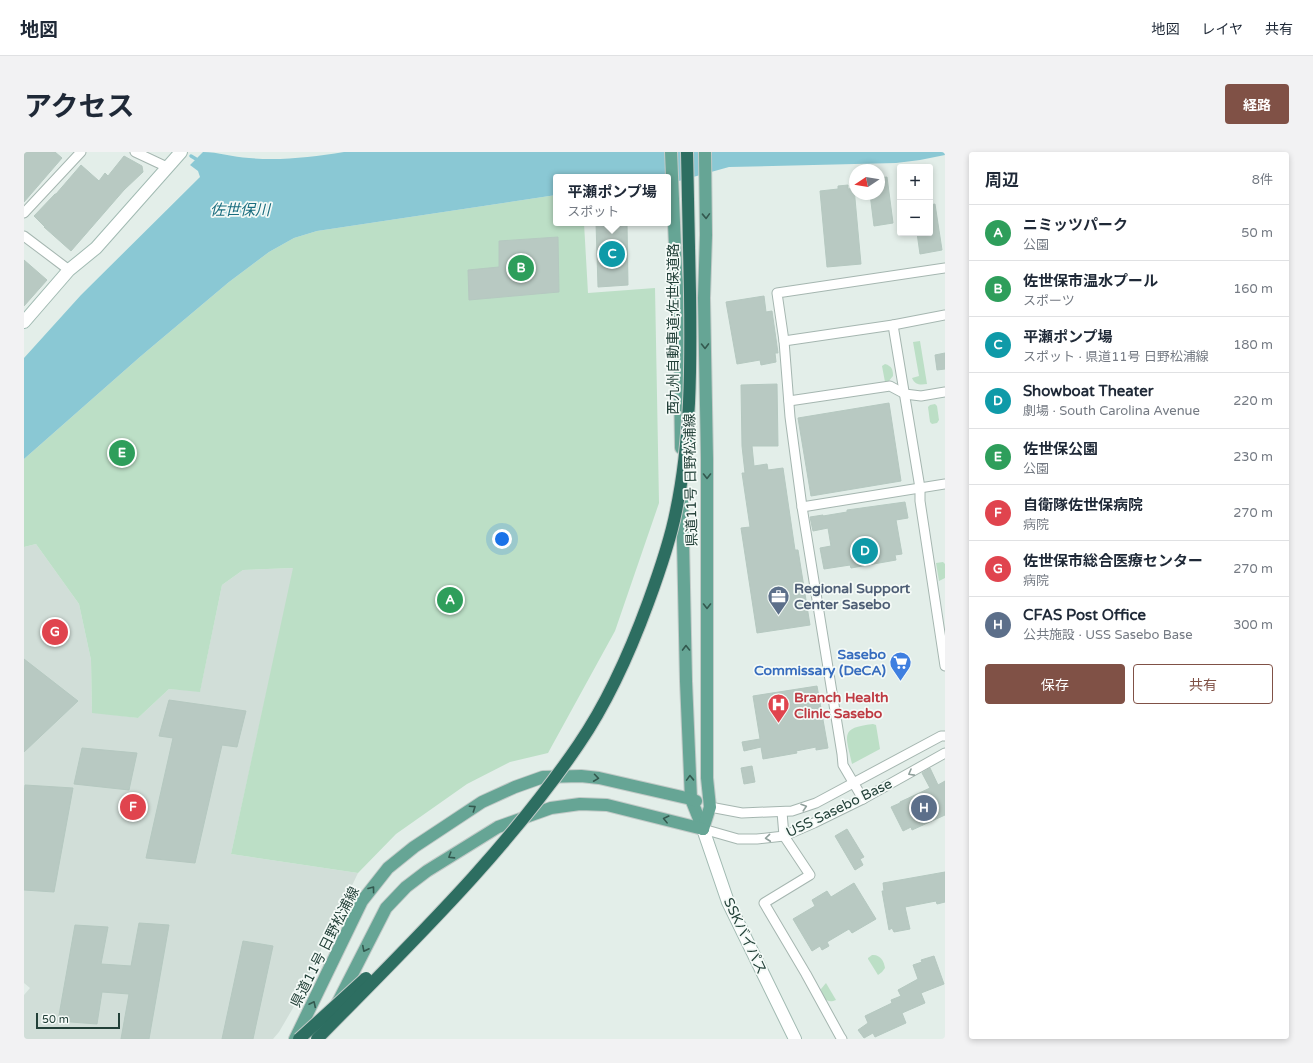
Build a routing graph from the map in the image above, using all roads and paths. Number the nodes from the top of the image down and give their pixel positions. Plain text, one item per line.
1 (82, 152) edge
2 (135, 152) edge
3 (181, 152) edge
4 (671, 152) edge
5 (687, 152) edge
6 (704, 152) edge
7 (167, 167) junction
8 (24, 213) edge
9 (24, 236) edge
10 (945, 268) edge
11 (69, 270) junction
12 (945, 315) edge
13 (24, 322) edge
14 (893, 324) junction
15 (784, 341) junction
16 (945, 392) edge
17 (905, 394) junction
18 (789, 401) junction
19 (945, 484) edge
20 (920, 488) junction
21 (802, 507) junction
22 (945, 666) edge
23 (945, 736) edge
24 (945, 753) edge
25 (853, 783) junction
26 (691, 799) junction
27 (863, 799) junction
28 (710, 807) junction
29 (782, 812) junction
30 (703, 829) junction
31 (784, 836) junction
32 (422, 931) junction
33 (343, 998) junction
34 (292, 1039) edge
35 (295, 1039) edge
36 (299, 1039) edge
37 (318, 1039) edge
38 (795, 1039) edge
39 (842, 1039) edge

1 - 8 street
2 - 7 street
3 - 7 street
26 -> 4 main road, 県道11号 日野松浦線
5 - 32 highway, 西九州自動車道;佐世保道路, bridge
6 -> 28 main road, 県道11号 日野松浦線
7 - 11 street
9 - 11 street
10 - 15 street
11 - 13 street
12 - 14 street
14 - 15 street
14 - 17 street
15 - 18 street
16 - 17 street
17 - 18 street
17 - 20 street
18 - 21 street
19 - 20 street
20 - 21 street
20 - 22 street
21 - 25 street
23 - 25 street, USS Sasebo Base
24 -> 27 street, USS Sasebo Base
25 - 27 street
29 -> 25 street, USS Sasebo Base
26 - 28 main road, 県道11号 日野松浦線
26 - 30 main road, 県道11号 日野松浦線
35 -> 26 main road, 県道11号 日野松浦線
27 - 31 street, USS Sasebo Base
28 - 29 street, USS Sasebo Base
28 - 30 main road, 県道11号 日野松浦線
29 - 31 street
31 -> 30 street, USS Sasebo Base
30 -> 37 main road
30 - 38 street, SSKバイパス
31 - 39 street
32 - 33 highway, 西九州自動車道;佐世保道路, bridge
32 - 37 highway, 西九州自動車道;佐世保道路, bridge
33 - 34 highway, bridge
33 - 36 highway, 西九州自動車道;佐世保道路, bridge

